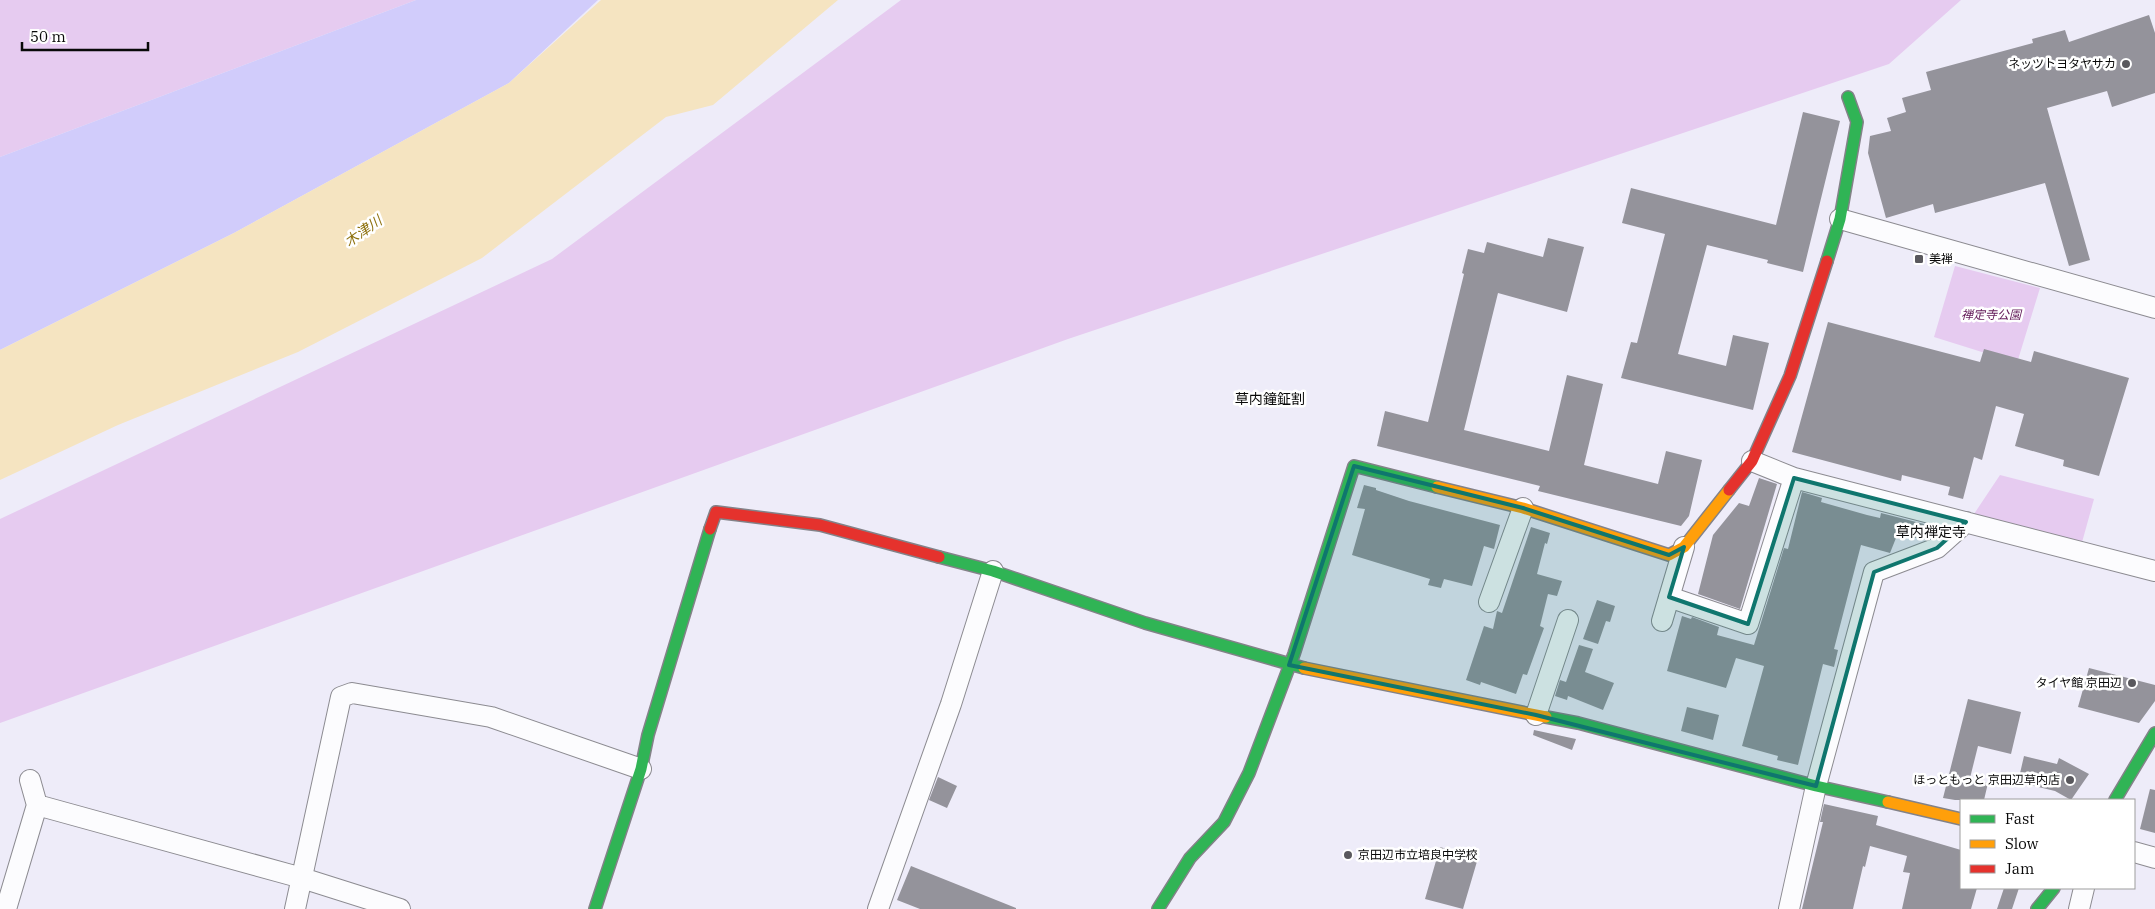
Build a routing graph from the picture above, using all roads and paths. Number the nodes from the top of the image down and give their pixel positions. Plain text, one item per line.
1 (1848, 97) dead end
2 (1840, 219) junction
3 (2155, 308) edge
4 (1752, 461) junction
5 (1794, 478) junction
6 (1522, 508) junction
7 (1966, 522) junction
8 (1684, 547) junction
9 (993, 571) junction
10 (2155, 571) edge
11 (1669, 597) junction
12 (1489, 602) dead end
13 (1568, 620) dead end
14 (1662, 621) dead end
15 (1289, 665) junction
16 (1536, 715) junction
17 (2155, 733) edge
18 (641, 769) junction
19 (30, 780) dead end
20 (1816, 786) junction
21 (2116, 799) edge
22 (37, 805) junction
23 (1960, 819) edge
24 (2135, 852) edge
25 (2155, 858) edge
26 (302, 878) junction
27 (2053, 889) edge
28 (2084, 889) edge
29 (6, 909) edge
30 (295, 909) edge
31 (400, 909) edge
32 (595, 909) edge
33 (878, 909) edge
34 (1158, 909) edge
35 (1789, 909) edge
36 (2037, 909) edge
37 (2079, 909) edge

1 - 2 street
2 - 3 street
2 - 4 street
4 - 5 street
4 - 8 street
5 - 7 street
5 - 11 street
6 - 8 street
6 - 12 street
6 - 15 street
7 - 10 street
7 - 20 street
8 - 11 street
9 - 15 street
9 - 18 street
9 - 33 street
11 - 14 street
13 - 16 street
15 - 16 street
15 - 34 street
16 - 20 street
17 - 21 street
18 - 26 street
18 - 32 street
19 - 22 street
20 - 23 street
20 - 35 street
22 - 26 street
22 - 29 street
24 - 25 street
26 - 30 street
26 - 31 street
27 - 36 street
28 - 37 street

